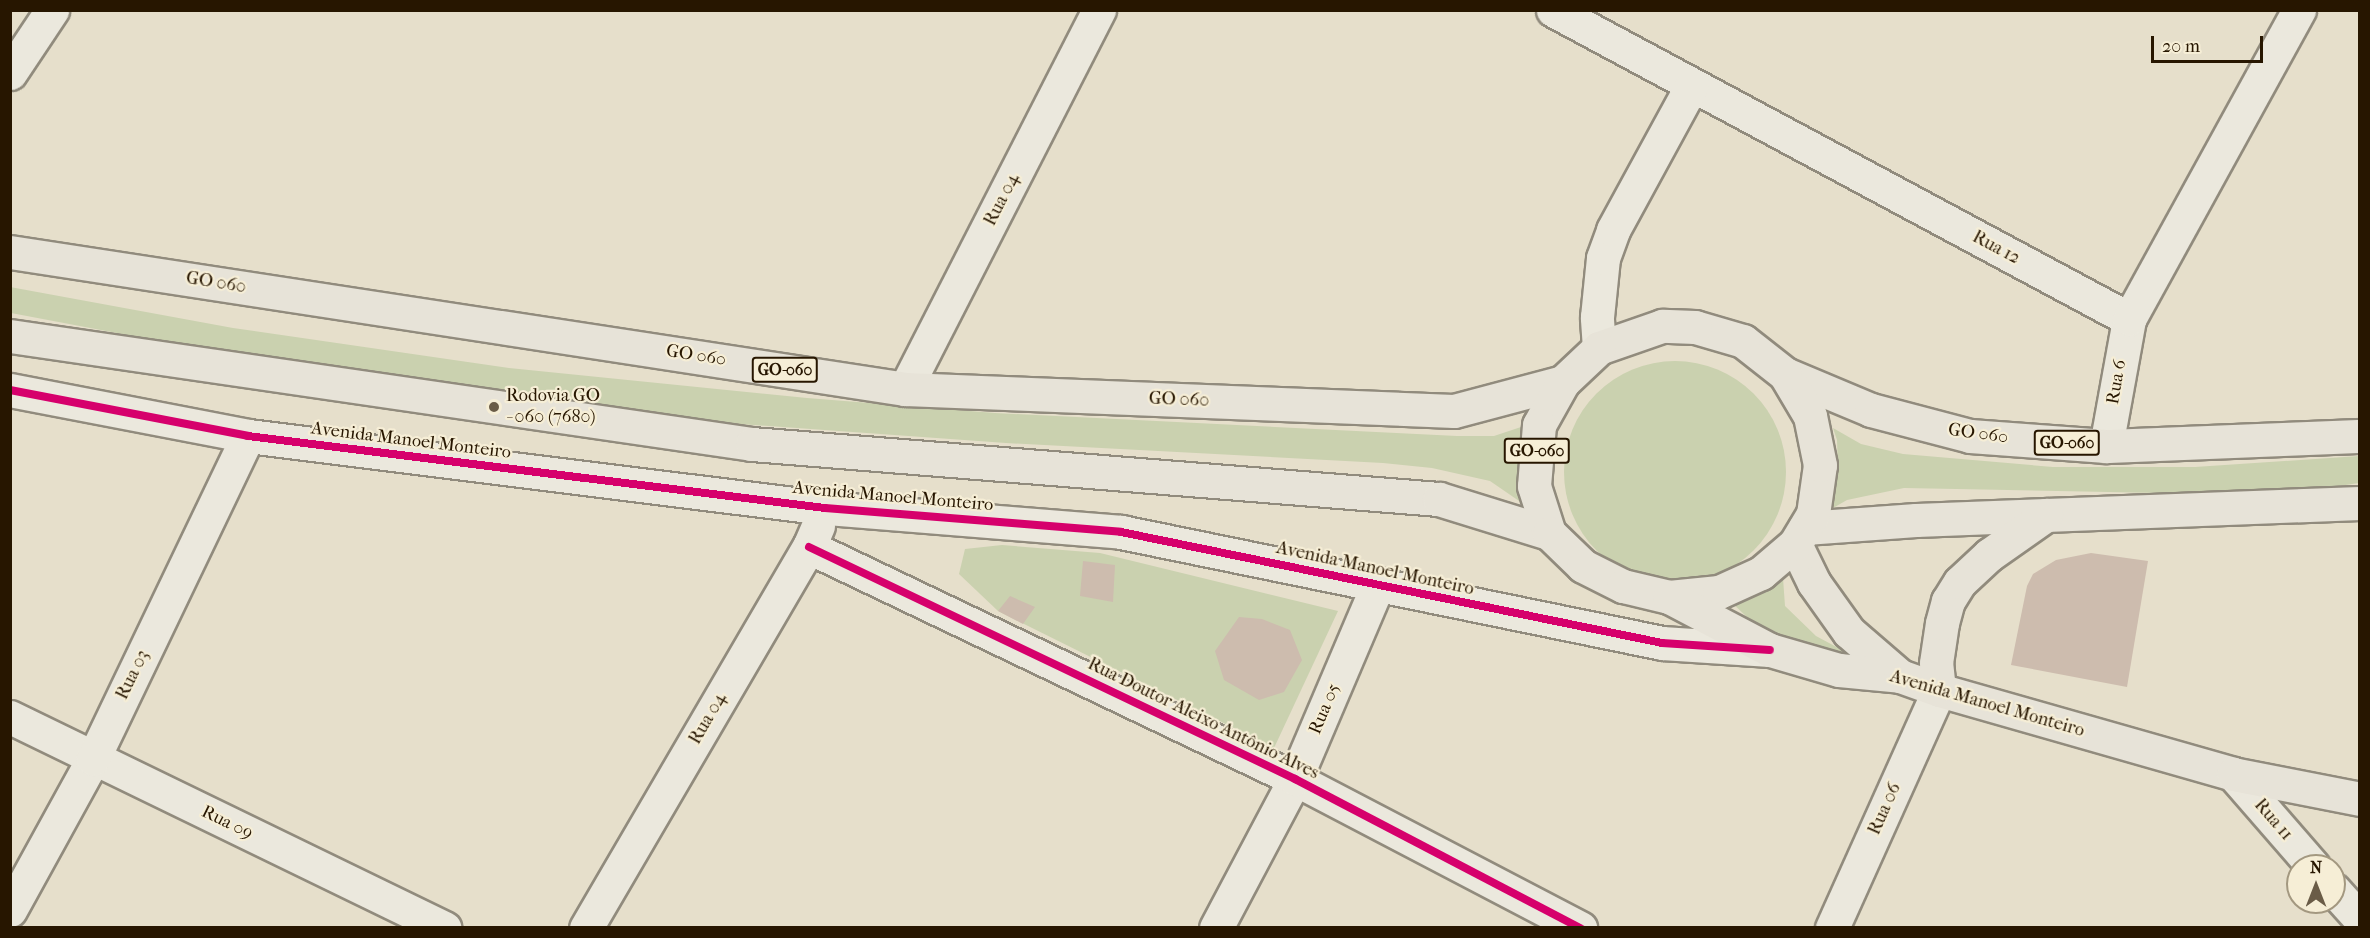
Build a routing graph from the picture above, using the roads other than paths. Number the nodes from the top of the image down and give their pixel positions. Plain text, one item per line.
1 (52, 10) edge
2 (1099, 10) edge
3 (1553, 10) edge
4 (2299, 10) edge
5 (10, 73) edge
6 (1692, 85) junction
7 (10, 252) edge
8 (2129, 319) junction
9 (10, 336) edge
10 (1599, 348) junction
11 (1785, 374) junction
12 (1563, 382) junction
13 (905, 389) junction
14 (10, 390) edge
15 (249, 436) junction
16 (2360, 436) edge
17 (2106, 446) junction
18 (2360, 503) edge
19 (825, 508) junction
20 (2046, 515) junction
21 (1549, 533) junction
22 (1800, 536) junction
23 (809, 547) junction
24 (1378, 584) junction
25 (1669, 597) junction
26 (1770, 650) junction
27 (1900, 676) junction
28 (1939, 690) junction
29 (10, 717) edge
30 (93, 759) junction
31 (2233, 774) junction
32 (1295, 778) junction
33 (2360, 799) edge
34 (2303, 854) edge
35 (2346, 903) edge
36 (10, 910) edge
37 (2360, 919) edge
38 (444, 927) edge
39 (586, 927) edge
40 (1215, 927) edge
41 (1580, 927) edge
42 (1832, 927) edge

1 - 5 street
2 - 13 street, Rua 04
3 - 6 street, Rua 12
4 - 8 street
6 - 8 street, Rua 12
6 - 10 street
7 - 13 main road, GO 060 / GO-060
8 - 17 street, Rua 6
9 - 21 main road, GO-060
10 - 11 main road, GO-060
10 - 12 main road, GO-060
11 - 17 main road, GO 060 / GO-060
11 - 22 main road, GO-060
12 - 13 main road, GO 060 / GO-060
12 - 21 main road, GO-060
14 - 15 street, Avenida Manoel Monteiro
15 - 19 street, Avenida Manoel Monteiro
15 - 30 street, Rua 03
16 - 17 main road, GO 060 / GO-060
18 - 20 main road
19 - 23 street, Rua 04
19 - 24 street, Avenida Manoel Monteiro
20 - 22 main road
20 - 28 main road
21 - 25 main road, GO-060
22 - 25 main road, GO-060
22 - 27 main road
23 - 32 street, Rua Doutor Aleixo Antônio Alves
23 - 39 street, Rua 04
24 - 26 street, Avenida Manoel Monteiro
24 - 32 street, Rua 05
25 - 26 main road
26 - 27 main road, Avenida Manoel Monteiro
27 - 28 main road, Avenida Manoel Monteiro
28 - 31 main road, Avenida Manoel Monteiro
28 - 42 street, Rua 06
29 - 30 street, Rua 09
30 - 36 street, Rua 03
30 - 38 street, Rua 09
31 - 33 main road, Avenida Manoel Monteiro
31 - 34 street, Rua 11
32 - 40 street, Rua 05
32 - 41 street, Rua Doutor Aleixo Antônio Alves
35 - 37 street

